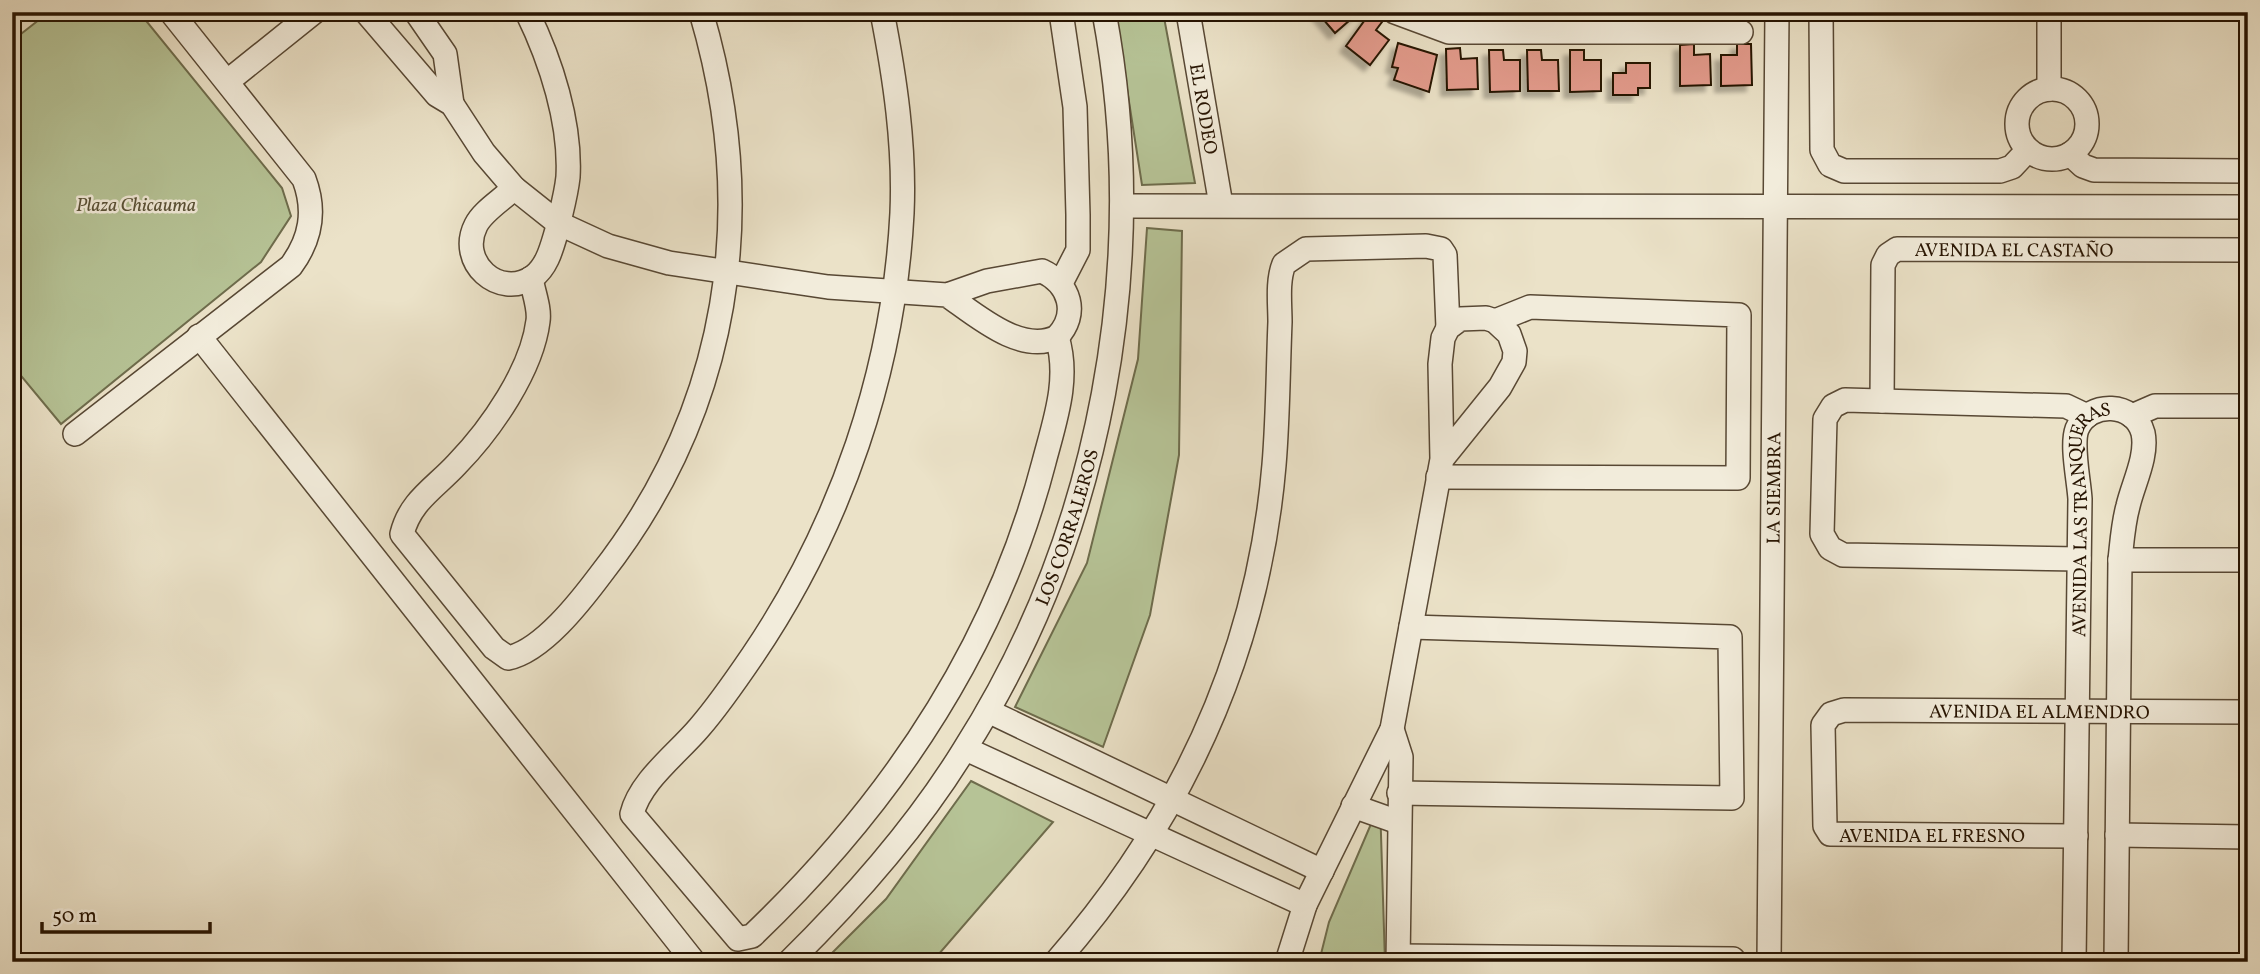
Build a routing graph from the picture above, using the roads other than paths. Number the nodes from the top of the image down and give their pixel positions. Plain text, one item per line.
1 (171, 12) edge
2 (314, 12) edge
3 (366, 12) edge
4 (416, 12) edge
5 (527, 12) edge
6 (701, 12) edge
7 (882, 12) edge
8 (1061, 12) edge
9 (1104, 12) edge
10 (1188, 12) edge
11 (1395, 12) edge
12 (1776, 12) edge
13 (1821, 12) edge
14 (2049, 12) edge
15 (1741, 32) dead end
16 (228, 81) junction
17 (2049, 89) junction
18 (452, 104) junction
19 (2028, 150) junction
20 (2070, 154) junction
21 (2248, 171) edge
22 (514, 188) junction
23 (1775, 204) junction
24 (1221, 205) junction
25 (1122, 206) junction
26 (2248, 207) edge
27 (558, 223) junction
28 (2248, 250) edge
29 (727, 272) junction
30 (531, 278) junction
31 (1060, 283) junction
32 (895, 291) junction
33 (947, 295) junction
34 (1495, 321) junction
35 (1448, 328) junction
36 (199, 336) junction
37 (1057, 337) junction
38 (1882, 401) junction
39 (2248, 406) edge
40 (2087, 416) junction
41 (2132, 416) junction
42 (75, 434) dead end
43 (1440, 468) junction
44 (2079, 559) junction
45 (2120, 560) junction
46 (2248, 561) edge
47 (1411, 627) junction
48 (988, 711) junction
49 (2076, 711) junction
50 (2118, 711) junction
51 (2248, 712) edge
52 (1831, 713) joint
53 (1392, 729) junction
54 (966, 749) junction
55 (1399, 793) junction
56 (1173, 802) junction
57 (1353, 806) junction
58 (1398, 822) junction
59 (2117, 835) junction
60 (2076, 836) junction
61 (1152, 837) junction
62 (2248, 837) edge
63 (1322, 871) junction
64 (1305, 905) junction
65 (1398, 959) edge
66 (694, 962) edge
67 (789, 962) edge
68 (1056, 962) edge
69 (1287, 962) edge
70 (1733, 962) edge
71 (1769, 962) edge
72 (2074, 962) edge
73 (2116, 962) edge

1 - 16 street
2 - 16 street
3 - 18 street
4 - 18 street
5 - 27 street
6 - 29 street
7 - 32 street
8 - 31 street
9 - 25 street, LOS CORRALEROS
10 - 24 street, EL RODEO
11 - 15 street
12 - 23 street, LA SIEMBRA
13 - 19 street
14 - 17 street
16 - 36 street
17 - 19 street
17 - 20 street
18 - 22 street
19 - 20 street
20 - 21 street
22 - 27 street
22 - 30 street
23 - 24 street
23 - 26 street
23 - 71 street, LA SIEMBRA
24 - 25 street
25 - 48 street, LOS CORRALEROS
27 - 29 street
27 - 30 street
28 - 38 street, AVENIDA EL CASTAÑO
29 - 30 street
29 - 32 street
31 - 33 street
31 - 37 street
32 - 33 street
32 - 37 street
33 - 37 street
34 - 35 street
34 - 43 street
34 - 43 street
35 - 43 street
35 - 56 street
36 - 42 street
36 - 66 street
38 - 40 street
38 - 44 street
39 - 41 street
40 - 41 street, AVENIDA LAS TRANQUERAS
40 - 44 street, AVENIDA LAS TRANQUERAS
41 - 45 street, AVENIDA LAS TRANQUERAS
43 - 47 street
44 - 49 street, AVENIDA LAS TRANQUERAS
45 - 46 street
45 - 50 street, AVENIDA LAS TRANQUERAS
47 - 53 street
47 - 55 street
48 - 54 street, LOS CORRALEROS
48 - 56 street
49 - 50 street, AVENIDA EL ALMENDRO
49 - 52 street, AVENIDA EL ALMENDRO
49 - 60 street, AVENIDA LAS TRANQUERAS
50 - 51 street, AVENIDA EL ALMENDRO
50 - 59 street, AVENIDA LAS TRANQUERAS
52 - 60 street, AVENIDA EL FRESNO
53 - 55 street
53 - 57 street
54 - 61 street
54 - 67 street, LOS CORRALEROS
55 - 58 street
56 - 61 street
56 - 63 street
57 - 58 street
57 - 63 street
58 - 65 street
59 - 62 street
59 - 73 street, AVENIDA LAS TRANQUERAS
60 - 72 street, AVENIDA LAS TRANQUERAS
61 - 64 street
61 - 68 street
63 - 64 street
64 - 69 street
65 - 70 street

